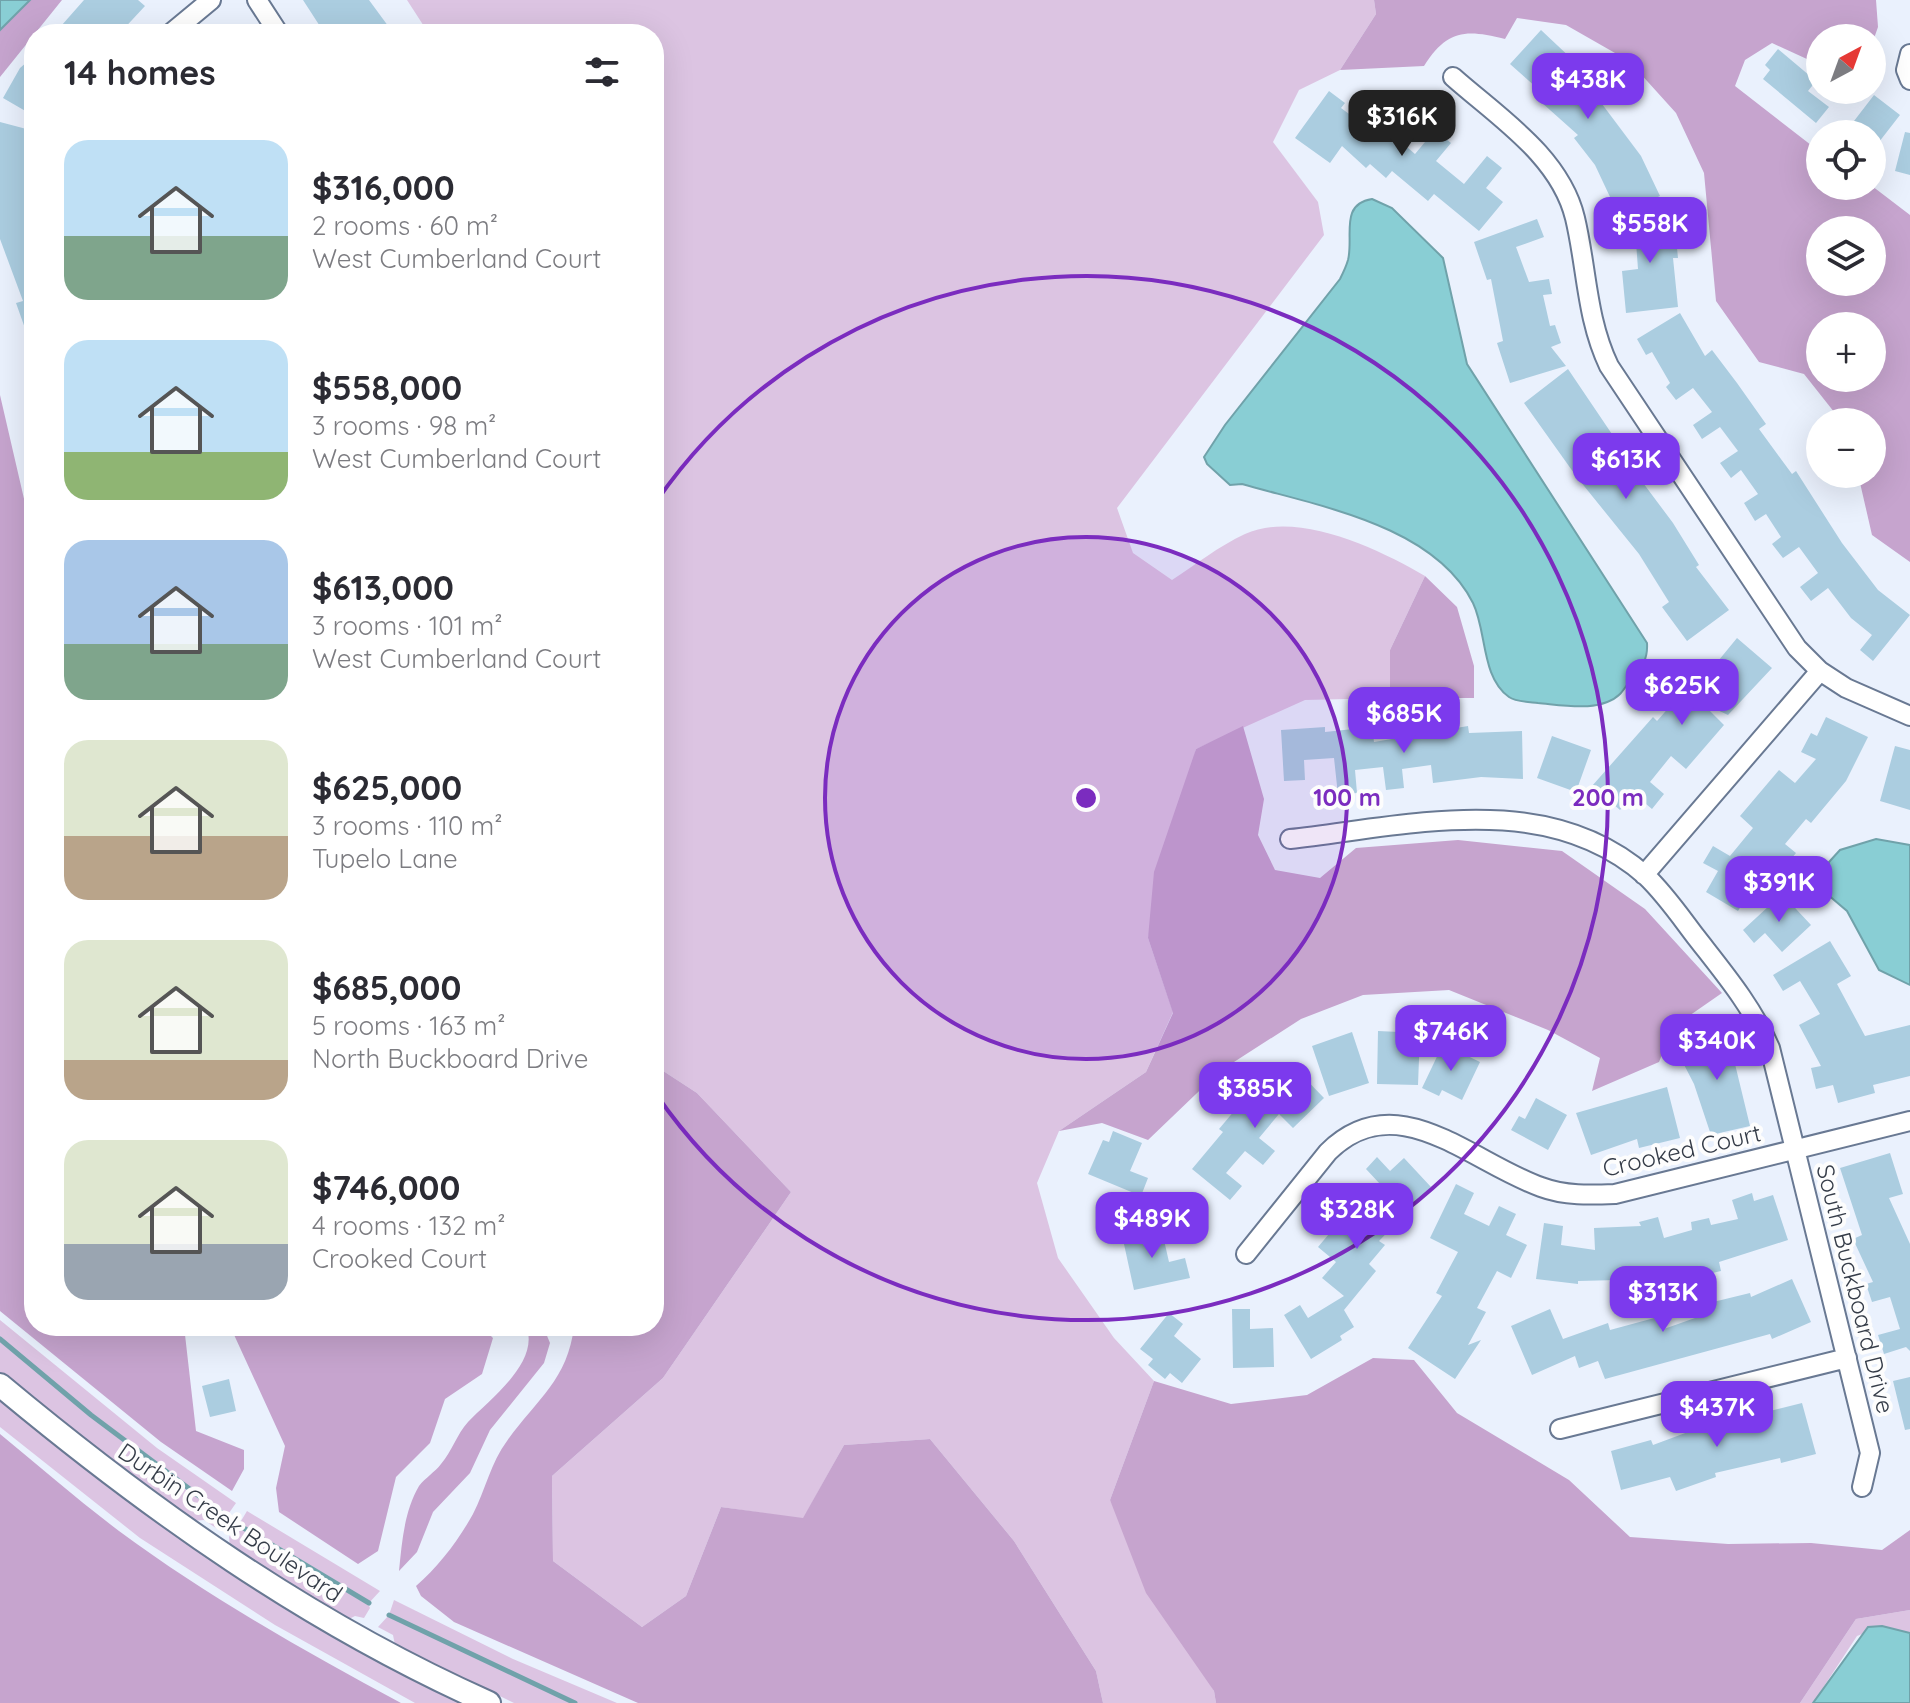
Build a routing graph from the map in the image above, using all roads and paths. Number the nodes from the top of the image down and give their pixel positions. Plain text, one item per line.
1 (211, 0) edge
2 (257, 0) edge
3 (182, 24) edge
4 (273, 24) edge
5 (1910, 54) edge
6 (1453, 77) dead end
7 (1910, 80) edge
8 (1820, 671) junction
9 (1910, 716) edge
10 (1290, 839) dead end
11 (1644, 875) junction
12 (1910, 1121) edge
13 (1796, 1149) junction
14 (1246, 1254) dead end
15 (1847, 1358) junction
16 (0, 1385) edge
17 (1560, 1429) dead end
18 (1862, 1487) dead end
19 (489, 1703) edge

1 - 3 street
2 - 4 street
5 - 7 street
6 - 8 street
8 - 9 street
8 - 11 street
10 - 11 street, South Buckboard Drive
11 - 13 street, South Buckboard Drive
12 - 13 street, Crooked Court
13 - 14 street, Crooked Court
13 - 15 street, South Buckboard Drive
15 - 17 street
15 - 18 street, South Buckboard Drive
16 - 19 street, Durbin Creek Boulevard

